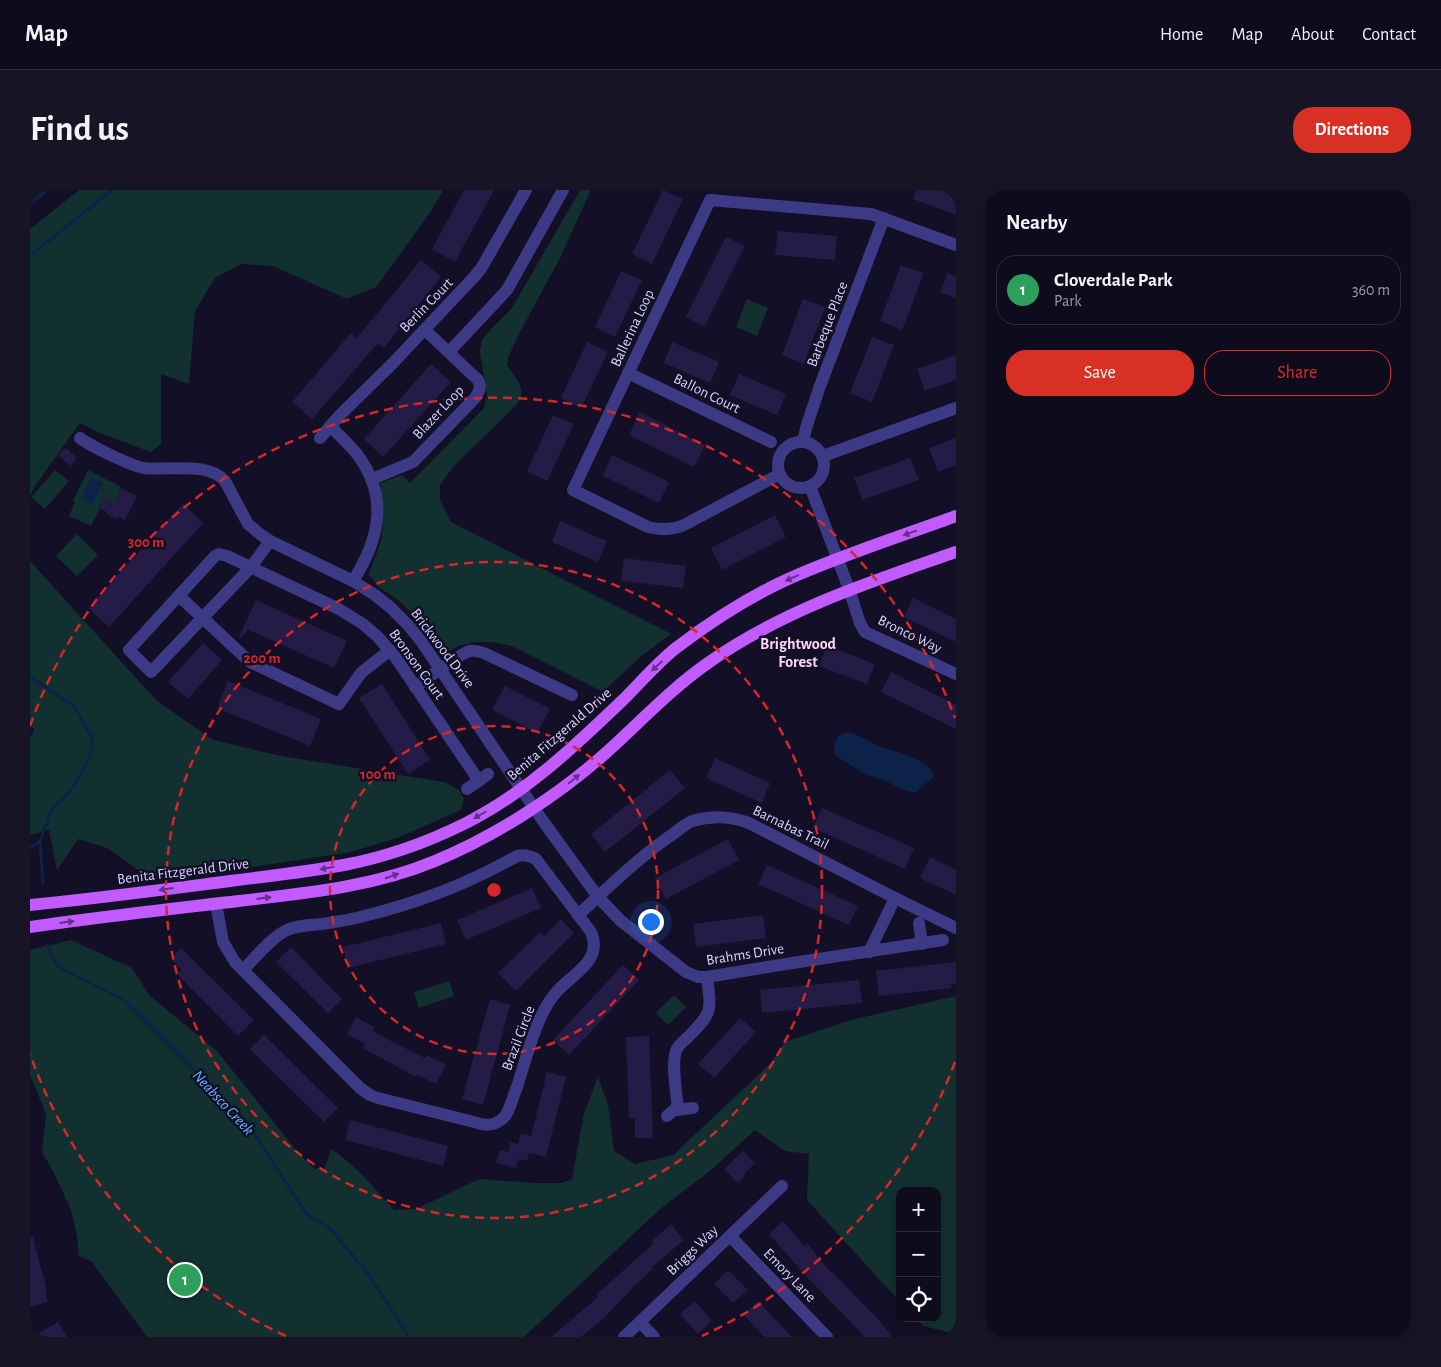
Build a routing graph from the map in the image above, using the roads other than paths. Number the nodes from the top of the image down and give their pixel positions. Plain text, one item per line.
1 (526, 190) edge
2 (563, 190) edge
3 (884, 218) junction
4 (956, 244) edge
5 (425, 330) junction
6 (449, 352) junction
7 (628, 373) junction
8 (956, 408) edge
9 (330, 426) junction
10 (80, 438) dead end
11 (320, 438) dead end
12 (772, 442) dead end
13 (802, 442) junction
14 (822, 456) junction
15 (780, 474) junction
16 (372, 479) junction
17 (810, 486) junction
18 (956, 516) edge
19 (270, 541) junction
20 (956, 552) edge
21 (837, 559) junction
22 (251, 567) junction
23 (353, 581) junction
24 (849, 589) junction
25 (179, 596) junction
26 (202, 618) junction
27 (390, 650) junction
28 (441, 670) junction
29 (956, 674) edge
30 (416, 687) junction
31 (572, 695) dead end
32 (467, 789) dead end
33 (521, 789) junction
34 (534, 808) junction
35 (598, 897) junction
36 (895, 898) junction
37 (216, 904) junction
38 (30, 906) edge
39 (578, 915) junction
40 (919, 923) dead end
41 (30, 927) edge
42 (956, 928) edge
43 (943, 940) dead end
44 (922, 944) junction
45 (869, 952) junction
46 (243, 970) junction
47 (708, 977) junction
48 (693, 1108) dead end
49 (782, 1186) dead end
50 (730, 1236) junction
51 (640, 1322) junction
52 (624, 1337) edge
53 (654, 1337) edge
54 (828, 1337) edge

1 - 5 street, Berlin Court
2 - 6 street
3 - 4 street, Ballerina Loop
3 - 7 street, Ballerina Loop
3 - 13 street, Barbeque Place
5 - 6 street, Blazer Loop
5 - 9 street, Berlin Court
6 - 16 street, Blazer Loop
7 - 12 street, Ballon Court
7 - 15 street, Ballerina Loop
8 - 14 street
9 - 11 street, Berlin Court
9 - 16 street
10 - 19 street, Brickwood Drive
13 - 14 street
13 - 15 street
14 - 17 street
15 - 17 street
16 - 23 street
17 - 21 street
18 -> 21 main road, Benita Fitzgerald Drive
19 - 22 street
19 - 23 street, Brickwood Drive
20 - 24 main road
21 - 24 street, Bronco Way
21 -> 33 main road, Benita Fitzgerald Drive
22 - 25 street, Bronson Court
22 - 26 street
22 - 27 street, Bronson Court
23 - 28 street, Brickwood Drive
24 - 29 street, Bronco Way
34 -> 24 main road
25 - 26 street
25 - 26 street
26 - 27 street
27 - 30 street, Bronson Court
28 - 30 street
28 - 31 street
28 - 33 street, Brickwood Drive
30 - 32 street, Bronson Court
33 - 34 street, Brickwood Drive
33 -> 38 main road, Benita Fitzgerald Drive
34 - 35 street, Brahms Drive
37 -> 34 main road
35 - 36 street, Barnabas Trail
35 - 39 street, Barnabas Trail
35 - 47 street, Brahms Drive
36 - 42 street, Barnabas Trail
36 - 45 street
41 -> 37 main road
37 - 46 street, Brazil Circle
39 - 46 street, Brazil Circle
39 - 46 street, Brazil Circle
40 - 44 street
43 - 44 street, Brahms Drive
44 - 45 street, Brahms Drive
45 - 47 street, Brahms Drive
47 - 48 street
49 - 50 street, Briggs Way
50 - 51 street, Briggs Way
50 - 54 street, Emory Lane
51 - 52 street, Briggs Way
51 - 53 street

